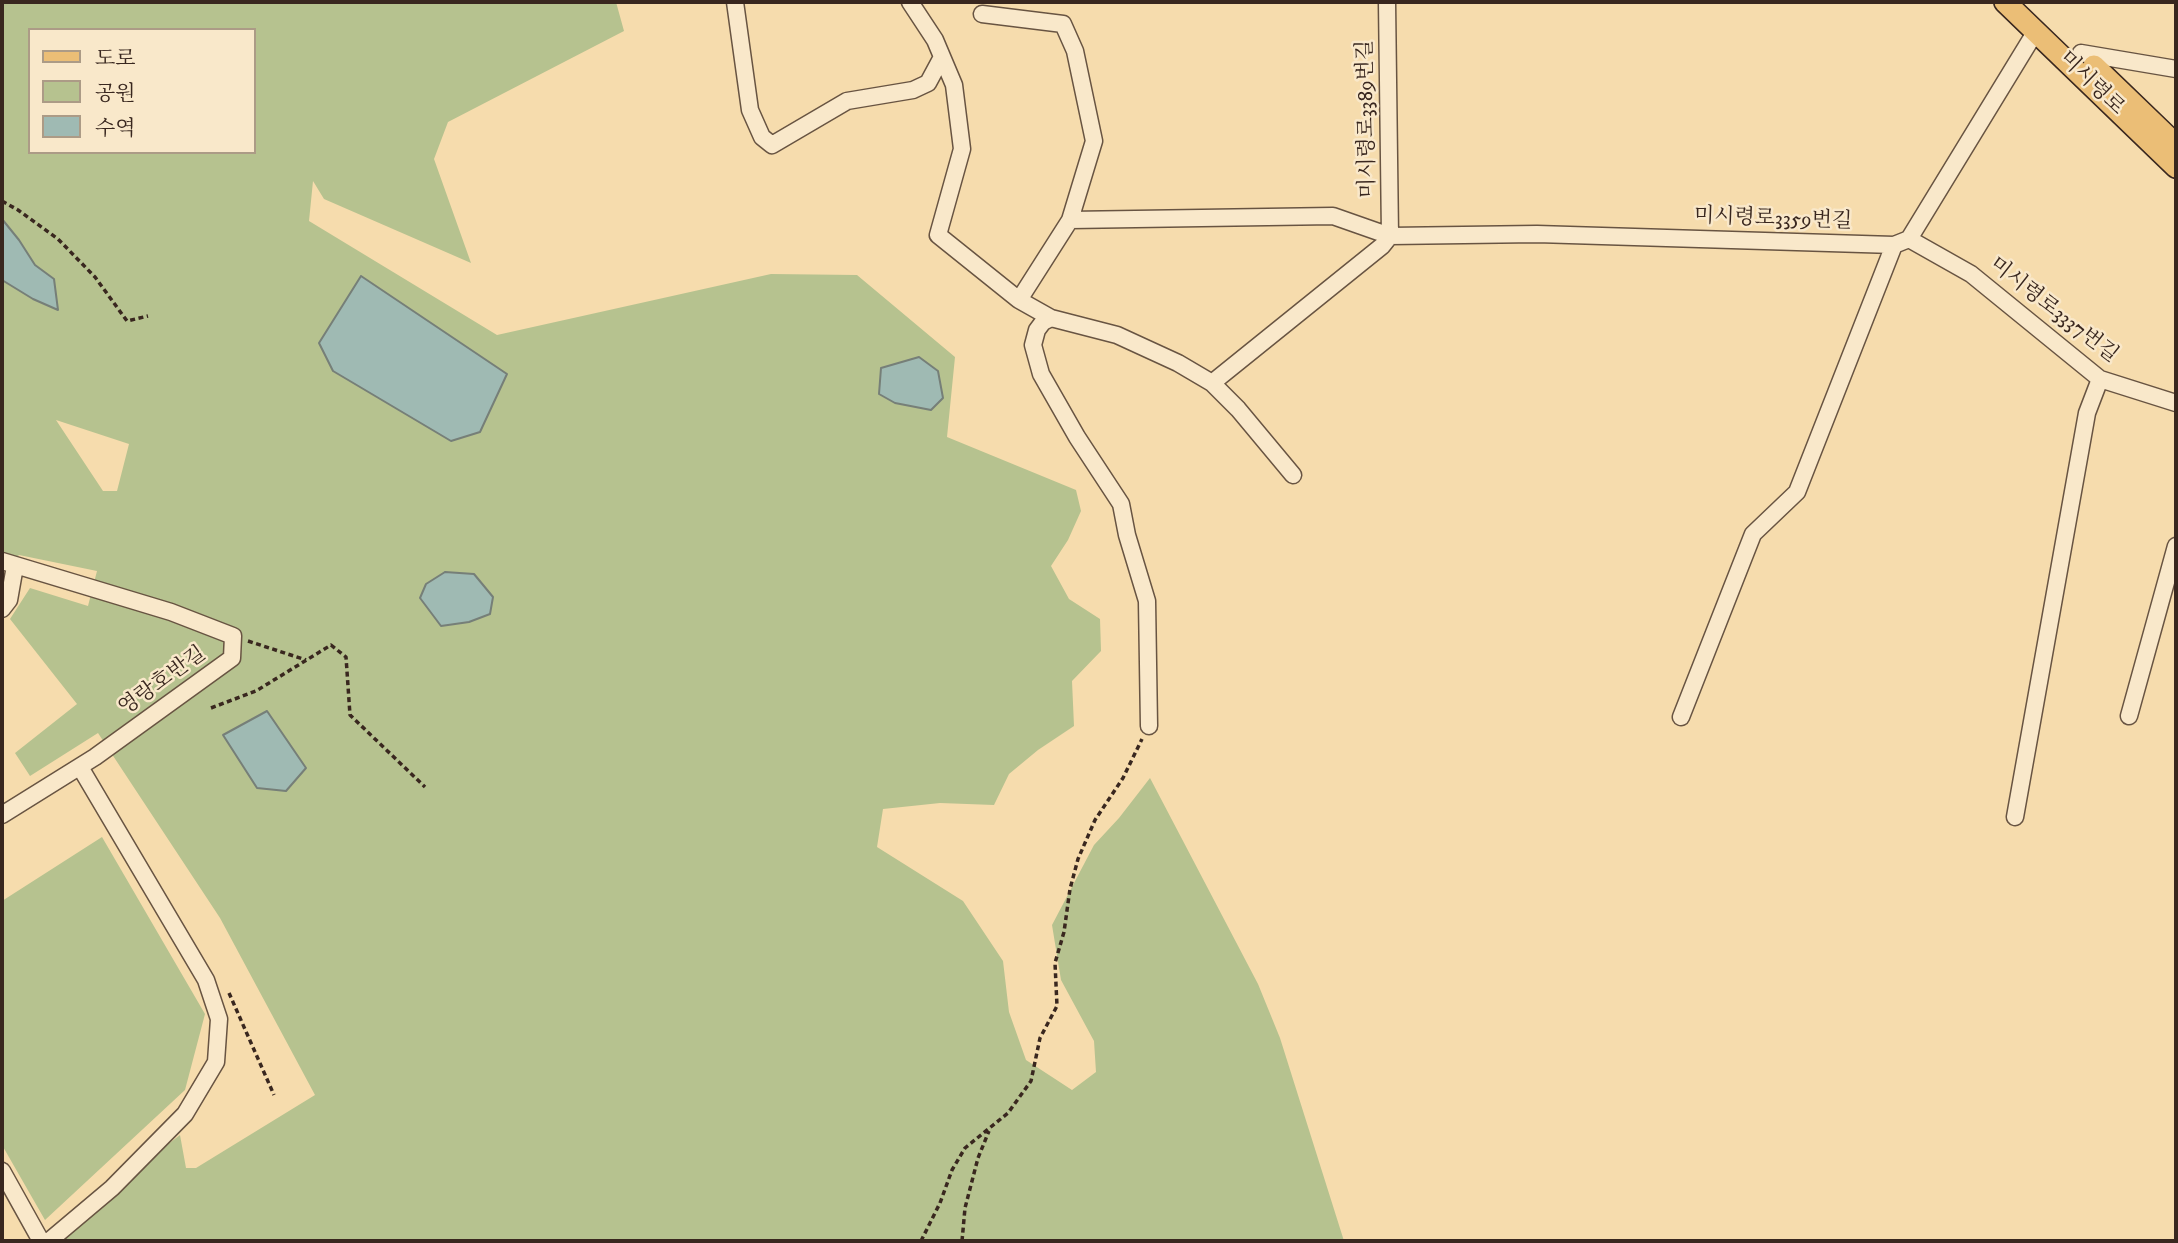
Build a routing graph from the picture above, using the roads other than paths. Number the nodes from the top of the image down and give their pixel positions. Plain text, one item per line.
1 (736, 2) edge
2 (911, 2) edge
3 (1387, 2) edge
4 (2006, 2) edge
5 (2025, 2) edge
6 (982, 14) dead end
7 (2040, 25) junction
8 (2081, 53) junction
9 (942, 57) junction
10 (2176, 69) edge
11 (2176, 145) edge
12 (2176, 167) edge
13 (1070, 220) junction
14 (1390, 236) junction
15 (1902, 242) junction
16 (1019, 300) junction
17 (1051, 318) junction
18 (2100, 379) junction
19 (1212, 383) junction
20 (2176, 403) edge
21 (1293, 475) dead end
22 (2176, 546) edge
23 (8, 564) edge
24 (2172, 580) edge
25 (2, 610) edge
26 (2129, 716) dead end
27 (1681, 717) dead end
28 (1149, 726) road end
29 (80, 767) junction
30 (2, 815) edge
31 (2015, 817) dead end
32 (2, 1171) edge
33 (41, 1241) edge
34 (49, 1241) edge

1 - 9 street
2 - 9 street
3 - 14 street, 미시령로3389번길
4 - 7 main road, 미시령로
5 - 7 main road, 미시령로
6 - 13 street
7 - 8 main road, 미시령로
7 - 12 main road, 미시령로
7 - 15 street
8 - 10 street
8 - 11 main road, 미시령로
9 - 16 street
13 - 14 street
13 - 16 street
14 - 15 street, 미시령로3359번길
14 - 19 street
15 - 18 street, 미시령로3337번길
15 - 27 street
16 - 17 street
17 - 19 street
17 - 28 street
18 - 20 street, 미시령로3337번길
18 - 31 street
19 - 21 street
22 - 24 street
23 - 25 street
23 - 29 street, 영랑호반길
24 - 26 street
29 - 30 street, 영랑호반길
29 - 34 street
32 - 33 street

